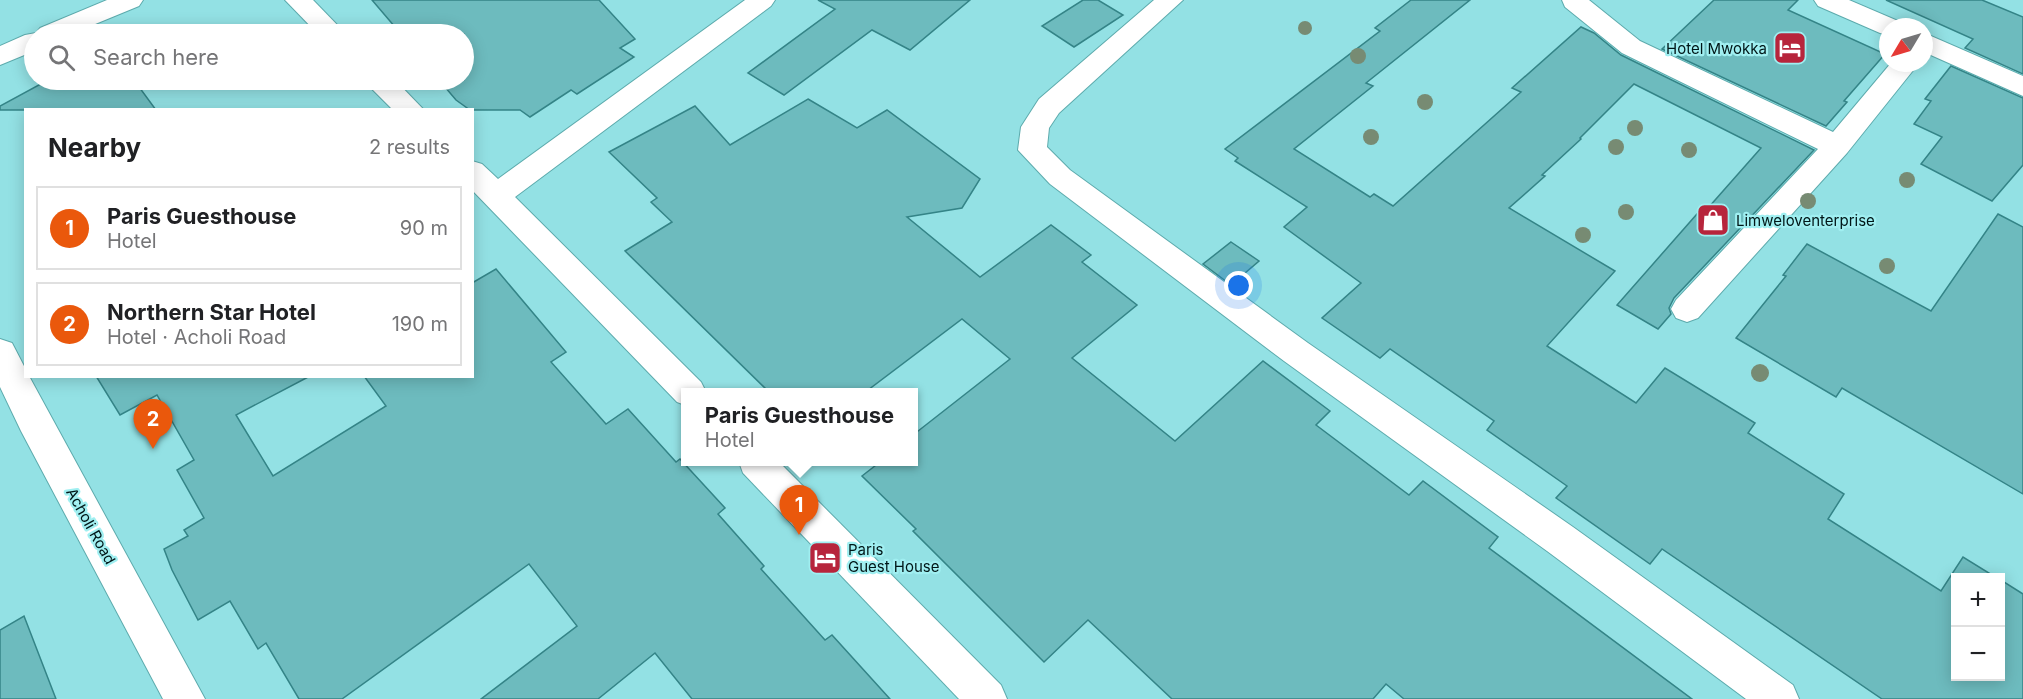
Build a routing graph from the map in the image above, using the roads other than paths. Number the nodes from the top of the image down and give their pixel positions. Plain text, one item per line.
1 (130, 0) edge
2 (298, 0) edge
3 (762, 0) edge
4 (1170, 0) edge
5 (1827, 0) edge
6 (1574, 1) edge
7 (1879, 23) edge
8 (73, 24) edge
9 (323, 24) edge
10 (24, 45) edge
11 (1933, 46) edge
12 (0, 56) edge
13 (1899, 72) edge
14 (2023, 87) edge
15 (389, 90) edge
16 (408, 108) edge
17 (1837, 146) junction
18 (474, 173) edge
19 (497, 195) junction
20 (1687, 309) dead end
21 (0, 352) edge
22 (684, 388) edge
23 (760, 466) edge
24 (185, 699) edge
25 (987, 699) edge
26 (1779, 699) edge

1 - 8 street
2 - 9 street
3 - 19 street
4 - 26 street
5 - 7 street
6 - 17 street
10 - 12 street
11 - 14 street
13 - 17 street
15 - 16 street
17 - 20 street
18 - 19 street
19 - 22 street
21 - 24 street, Acholi Road
23 - 25 street

